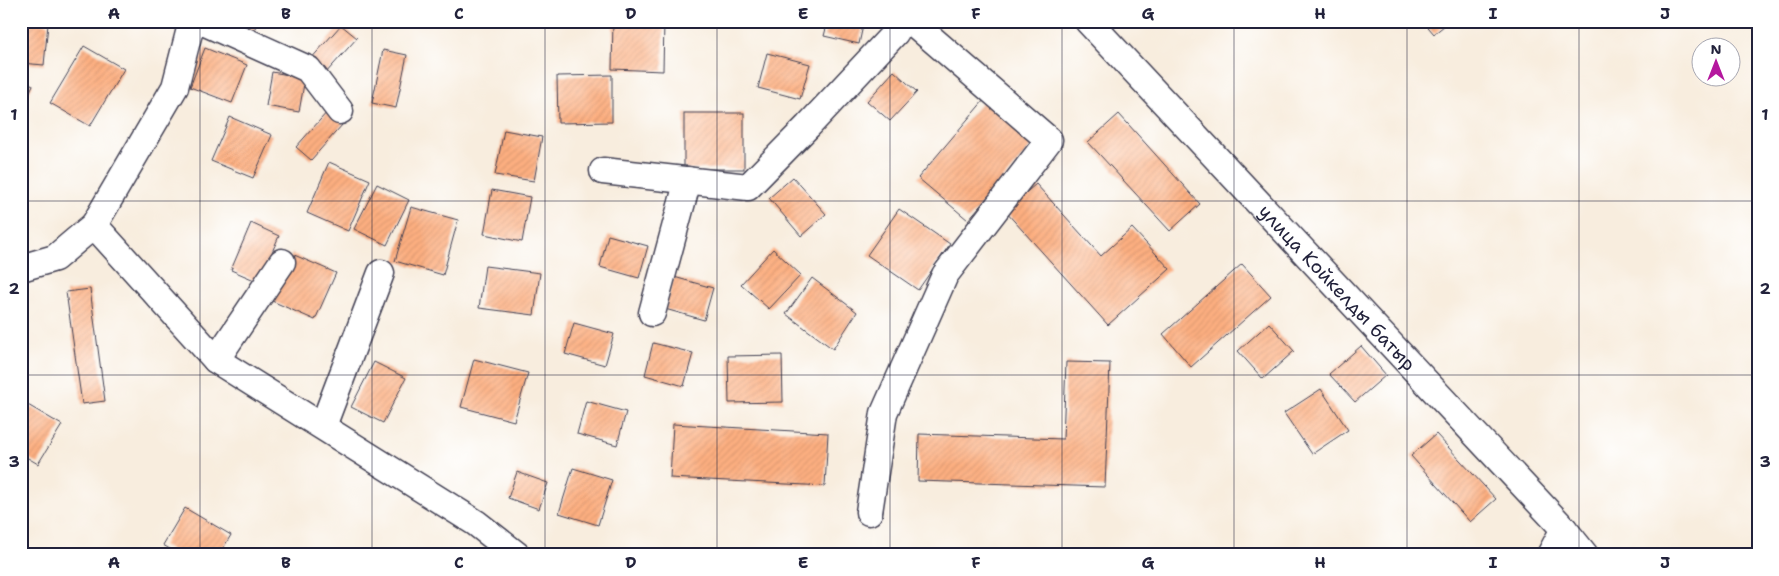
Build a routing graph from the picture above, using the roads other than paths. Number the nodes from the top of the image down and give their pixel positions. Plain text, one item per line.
1 (192, 21) edge
2 (201, 21) edge
3 (898, 21) edge
4 (911, 21) edge
5 (1088, 21) edge
6 (340, 111) dead end
7 (603, 171) dead end
8 (688, 180) junction
9 (94, 225) junction
10 (282, 262) dead end
11 (21, 268) edge
12 (381, 273) dead end
13 (652, 313) dead end
14 (216, 360) junction
15 (323, 426) junction
16 (869, 512) dead end
17 (1564, 529) junction
18 (517, 555) edge
19 (1550, 555) edge
20 (1585, 555) edge

1 - 9 street
2 - 6 street
3 - 8 street
4 - 16 street
5 - 17 street, улица Койкелды батыр
7 - 8 street
8 - 13 street
9 - 11 street
9 - 14 street
10 - 14 street
12 - 15 street
14 - 15 street
15 - 18 street
17 - 19 street
17 - 20 street, улица Койкелды батыр

